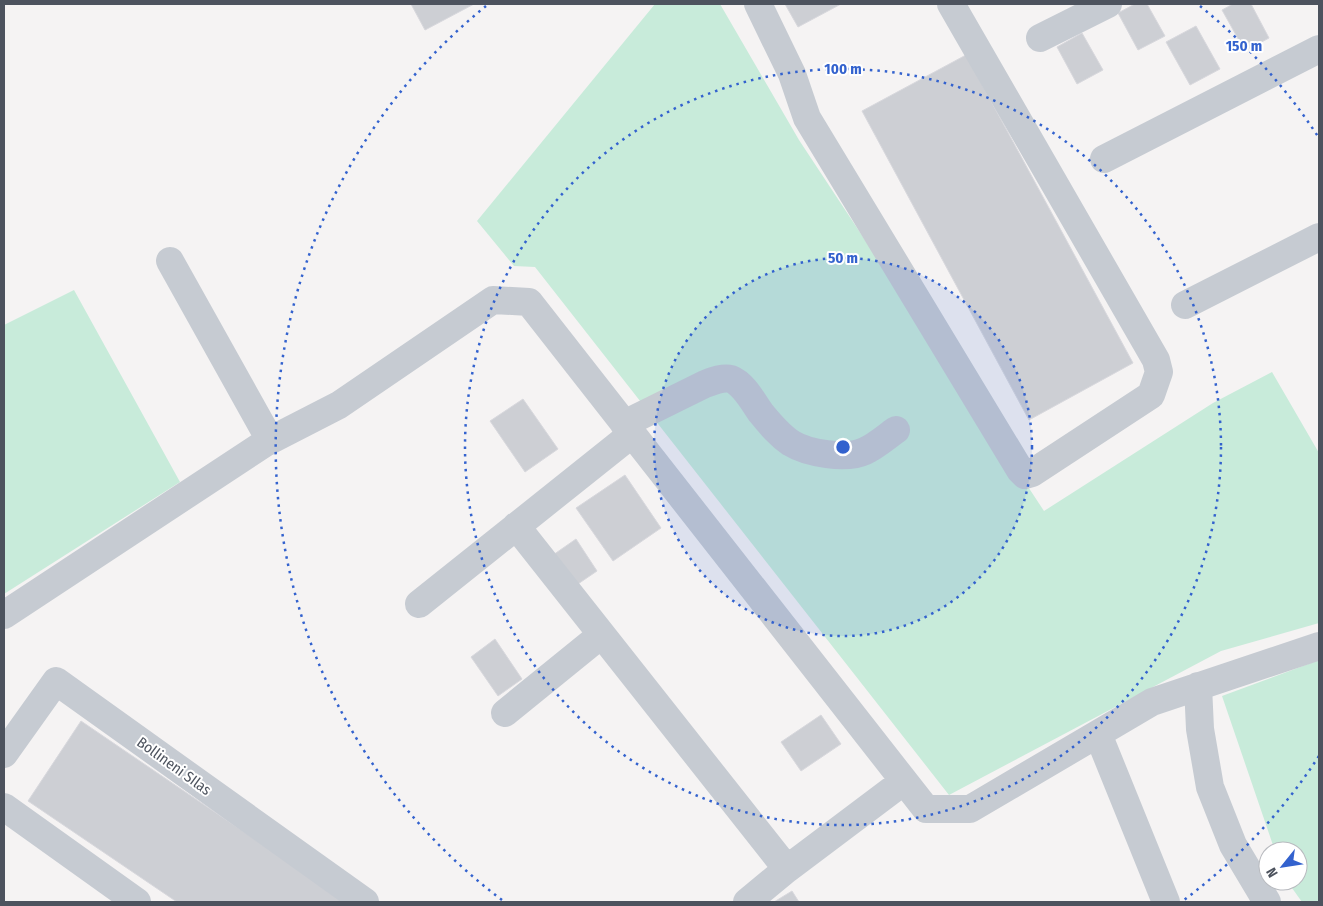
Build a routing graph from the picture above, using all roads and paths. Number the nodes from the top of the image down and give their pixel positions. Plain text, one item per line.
1 (758, 4) edge
2 (952, 4) edge
3 (1108, 4) edge
4 (1040, 38) dead end
5 (1319, 49) edge
6 (1104, 159) dead end
7 (1319, 237) edge
8 (170, 261) dead end
9 (1185, 305) dead end
10 (628, 429) junction
11 (896, 430) dead end
12 (270, 440) junction
13 (516, 526) junction
14 (419, 604) dead end
15 (4, 614) edge
16 (601, 635) junction
17 (1319, 646) edge
18 (1198, 686) junction
19 (505, 713) dead end
20 (1098, 734) junction
21 (4, 754) edge
22 (904, 781) junction
23 (4, 807) edge
24 (787, 870) junction
25 (137, 902) edge
26 (366, 902) edge
27 (746, 902) edge
28 (1166, 902) edge
29 (1267, 902) edge

1 - 2 street
3 - 4 street
5 - 6 street
7 - 9 street
8 - 12 street
10 - 11 street
10 - 12 street
10 - 13 street
10 - 22 street
12 - 15 street
13 - 14 street
13 - 16 street
16 - 19 street
16 - 24 street
17 - 18 street
18 - 20 street
18 - 29 street
20 - 22 street
20 - 28 street
21 - 26 street, Bollineni SIlas
22 - 24 street
23 - 25 street
24 - 27 street

